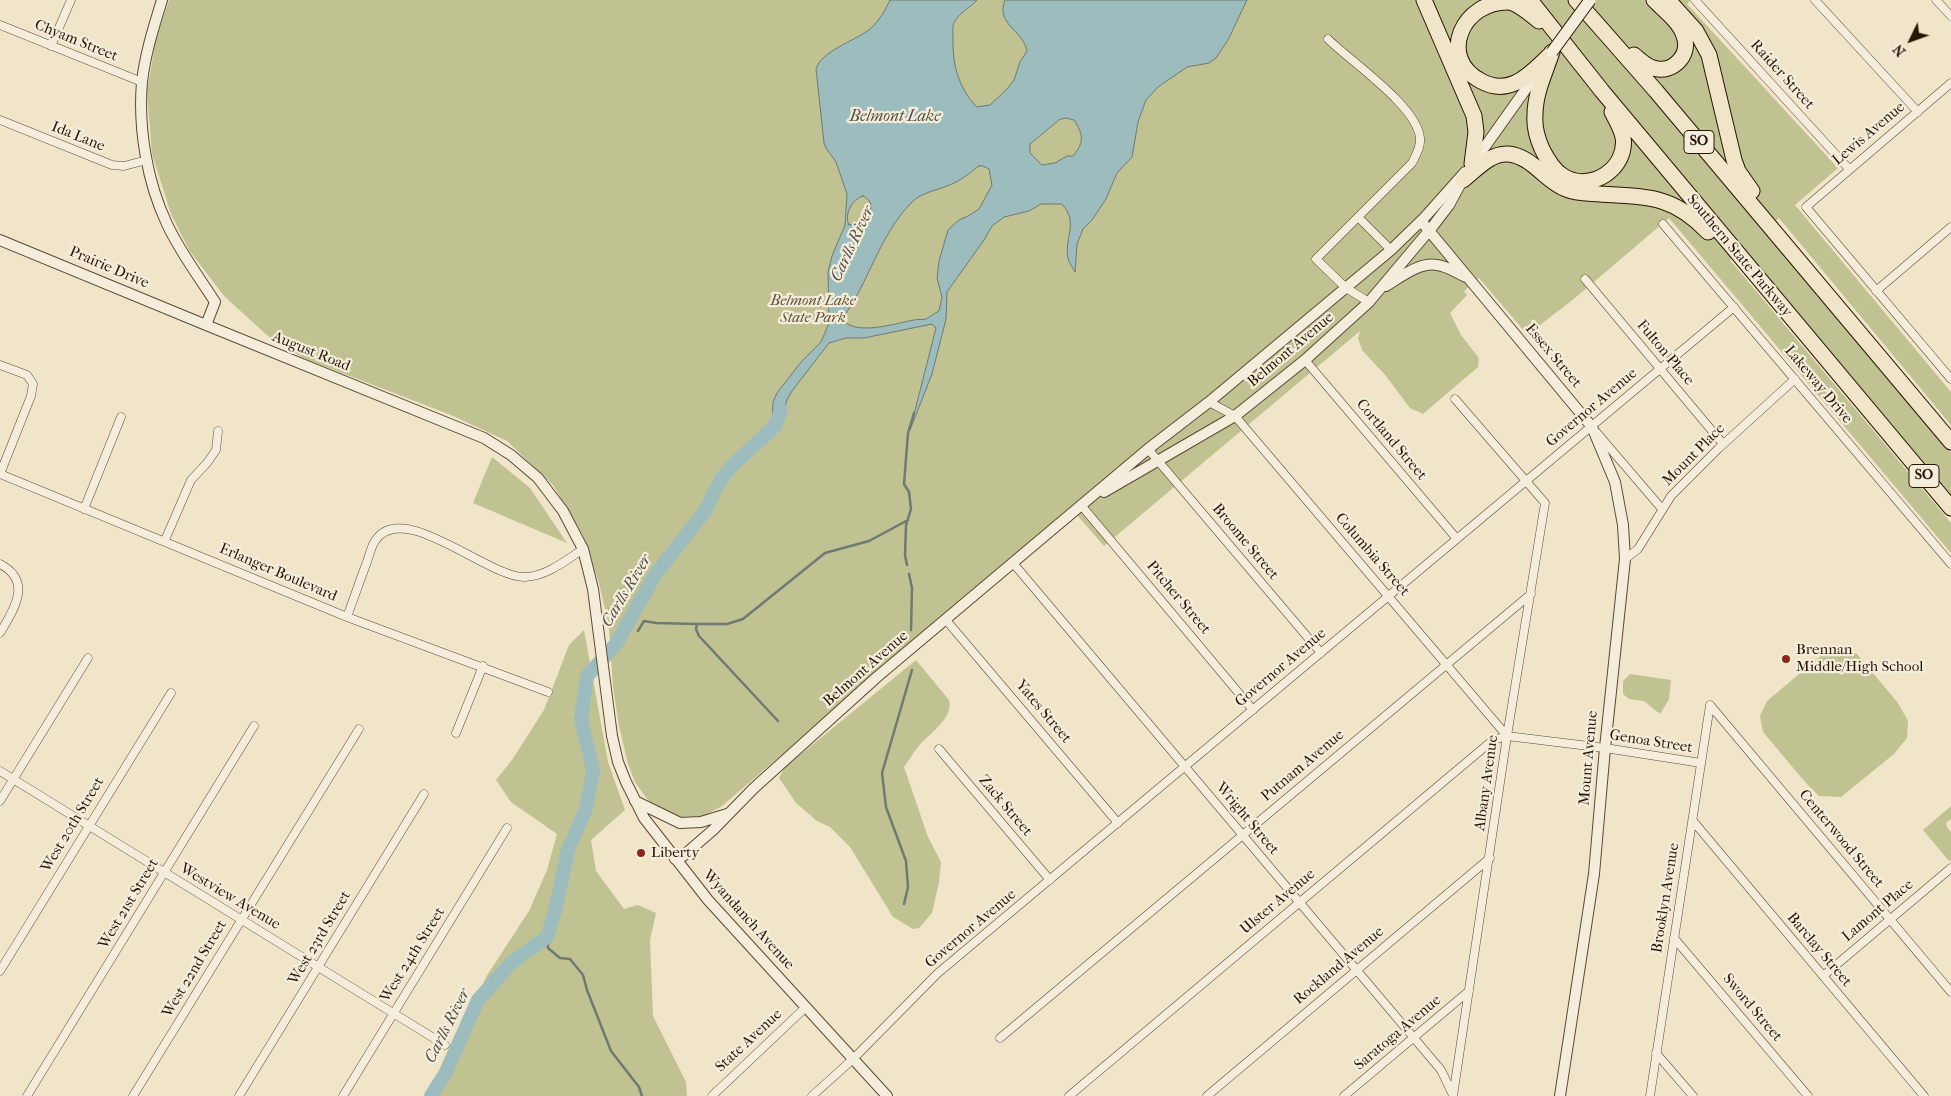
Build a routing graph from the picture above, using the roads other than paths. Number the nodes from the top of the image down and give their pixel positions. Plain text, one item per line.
1 (71, 0) edge
2 (162, 0) edge
3 (1424, 0) edge
4 (1530, 0) edge
5 (1576, 0) edge
6 (1590, 0) edge
7 (1654, 0) edge
8 (1668, 0) edge
9 (1695, 0) edge
10 (1815, 0) edge
11 (1936, 0) edge
12 (1951, 16) edge
13 (0, 25) edge
14 (1558, 36) junction
15 (1328, 39) dead end
16 (1615, 44) junction
17 (51, 46) junction
18 (1552, 52) junction
19 (142, 82) junction
20 (1951, 83) edge
21 (1602, 91) junction
22 (1918, 112) junction
23 (0, 120) edge
24 (147, 160) junction
25 (1472, 164) junction
26 (1849, 169) junction
27 (1463, 180) junction
28 (1358, 217) junction
29 (1421, 221) junction
30 (1663, 224) dead end
31 (1951, 227) edge
32 (1428, 230) junction
33 (0, 240) edge
34 (1783, 242) junction
35 (1391, 250) junction
36 (1404, 261) junction
37 (1750, 270) junction
38 (1468, 279) junction
39 (1585, 279) dead end
40 (1346, 288) junction
41 (1379, 290) junction
42 (1876, 291) junction
43 (1368, 302) junction
44 (1734, 307) junction
45 (206, 325) junction
46 (1304, 360) junction
47 (0, 364) edge
48 (1660, 369) junction
49 (1950, 375) edge
50 (1794, 379) junction
51 (1456, 399) dead end
52 (1209, 402) junction
53 (1235, 416) junction
54 (122, 417) dead end
55 (1592, 426) junction
56 (218, 431) dead end
57 (1951, 442) edge
58 (1724, 444) junction
59 (1148, 449) junction
60 (1158, 461) junction
61 (0, 474) edge
62 (1525, 481) junction
63 (1081, 504) junction
64 (1951, 508) edge
65 (1662, 509) junction
66 (84, 510) junction
67 (1457, 539) junction
68 (165, 540) junction
69 (583, 550) junction
70 (1625, 559) junction
71 (1013, 563) junction
72 (0, 564) edge
73 (1951, 564) edge
74 (1531, 594) junction
75 (1389, 596) junction
76 (347, 616) junction
77 (946, 620) junction
78 (0, 632) edge
79 (1321, 653) junction
80 (602, 656) joint
81 (88, 658) dead end
82 (1446, 664) junction
83 (482, 666) junction
84 (548, 692) dead end
85 (171, 693) dead end
86 (1710, 705) joint
87 (1253, 710) junction
88 (254, 726) dead end
89 (359, 728) dead end
90 (456, 733) dead end
91 (1507, 736) junction
92 (1604, 748) junction
93 (939, 750) dead end
94 (1701, 763) junction
95 (1185, 767) junction
96 (0, 771) edge
97 (13, 780) junction
98 (424, 794) dead end
99 (0, 801) edge
100 (636, 801) junction
101 (731, 813) junction
102 (1692, 821) junction
103 (1118, 822) junction
104 (89, 825) junction
105 (507, 828) dead end
106 (1242, 835) junction
107 (1490, 858) junction
108 (675, 859) junction
109 (1951, 868) edge
110 (164, 873) junction
111 (1050, 880) junction
112 (1298, 903) junction
113 (1890, 919) junction
114 (241, 920) junction
115 (1674, 938) junction
116 (319, 967) junction
117 (0, 971) edge
118 (1356, 971) junction
119 (1823, 976) junction
120 (1469, 991) junction
121 (1951, 992) edge
122 (806, 1007) junction
123 (394, 1013) junction
124 (1000, 1038) dead end
125 (1413, 1039) junction
126 (445, 1046) dead end
127 (1656, 1052) junction
128 (853, 1059) junction
129 (27, 1096) edge
130 (134, 1096) edge
131 (239, 1096) edge
132 (343, 1096) edge
133 (712, 1096) edge
134 (812, 1096) edge
135 (887, 1096) edge
136 (1069, 1096) edge
137 (1207, 1096) edge
138 (1344, 1096) edge
139 (1454, 1096) edge
140 (1560, 1096) edge
141 (1650, 1096) edge
142 (1693, 1096) edge
143 (1808, 1096) edge
144 (1924, 1096) edge

1 - 17 street
2 - 19 street
3 - 25 highway
4 - 14 highway, Southern State Parkway / SO
5 - 16 highway, SO
6 - 18 main road, Belmont Avenue, bridge
7 - 16 highway
8 - 34 highway
9 - 26 street, Raider Street
10 - 22 street
11 - 12 street
13 - 17 street, Chyam Street
14 - 18 highway
14 - 21 highway, Southern State Parkway / SO
15 - 28 street
16 - 34 highway, SO
17 - 19 street, Chyam Street
18 - 21 highway
18 - 25 street, Belmont Avenue
19 - 24 street
20 - 22 street, Lewis Avenue
21 - 37 highway, Southern State Parkway / SO
22 - 26 street, Lewis Avenue
23 - 24 street, Ida Lane
24 - 45 street
25 - 27 street, Belmont Avenue
25 - 29 street, Belmont Avenue
26 - 42 street, Lewis Avenue
27 - 32 street, Belmont Avenue
27 - 37 highway
28 - 35 street
28 - 40 street
29 - 32 street, Essex Street
29 - 35 street, Belmont Avenue
30 - 44 street, Lakeway Drive
31 - 42 street
32 - 36 street, Belmont Avenue
32 - 38 street, Essex Street
33 - 45 street, Prairie Drive
34 - 57 highway, SO
35 - 36 street
35 - 40 street, Belmont Avenue
36 - 41 street, Belmont Avenue
37 - 64 highway, Southern State Parkway / SO
38 - 41 street
38 - 55 street, Essex Street
39 - 48 street, Fulton Place
40 - 43 street
40 - 52 street, Belmont Avenue
41 - 43 street, Belmont Avenue
42 - 49 street
43 - 46 street, Belmont Avenue
44 - 48 street, Governor Avenue
44 - 50 street, Lakeway Drive
45 - 69 street, August Road
46 - 53 street, Belmont Avenue
46 - 67 street, Cortland Street
47 - 61 street
48 - 55 street, Governor Avenue
48 - 58 street, Fulton Place
50 - 58 street, Mount Place
50 - 73 street, Lakeway Drive
51 - 62 street
52 - 53 street, Columbia Street
52 - 59 street, Belmont Avenue
53 - 60 street, Belmont Avenue
53 - 75 street, Columbia Street
54 - 66 street
55 - 62 street, Governor Avenue
55 - 65 street, Essex Street
55 - 70 street, Mount Avenue
56 - 68 street
58 - 65 street, Mount Place
59 - 60 street, Broome Street
59 - 63 street, Belmont Avenue
60 - 63 street, Belmont Avenue
60 - 79 street, Broome Street
61 - 66 street, Erlanger Boulevard
62 - 67 street, Governor Avenue
62 - 74 street, Albany Avenue
63 - 71 street, Belmont Avenue
63 - 87 street, Pitcher Street
65 - 70 street, Mount Place
66 - 68 street, Erlanger Boulevard
67 - 75 street, Governor Avenue
68 - 76 street, Erlanger Boulevard
69 - 76 street
69 - 80 street, August Road
70 - 92 street, Mount Avenue
71 - 77 street, Belmont Avenue
71 - 95 street, Wright Street
72 - 78 street
74 - 82 street, Putnam Avenue
74 - 91 street, Albany Avenue
75 - 79 street, Governor Avenue
75 - 82 street, Columbia Street
76 - 83 street, Erlanger Boulevard
77 - 101 street, Belmont Avenue
77 - 103 street, Yates Street
79 - 87 street, Governor Avenue
80 - 100 street, Wyandanch Avenue
81 - 97 street
82 - 91 street, Columbia Street
82 - 106 street, Putnam Avenue
83 - 84 street, Erlanger Boulevard
83 - 90 street
85 - 104 street, West 20th Street
86 - 94 street, Brooklyn Avenue
86 - 113 street, Centerwood Street
87 - 95 street, Governor Avenue
88 - 110 street, West 21st Street
89 - 114 street, West 22nd Street
91 - 92 street, Genoa Street
91 - 107 street, Albany Avenue
91 - 112 street, Ulster Avenue
92 - 94 street, Genoa Street
92 - 140 street, Mount Avenue
93 - 111 street, Zack Street
94 - 102 street, Brooklyn Avenue
95 - 103 street, Governor Avenue
95 - 106 street, Wright Street
96 - 97 street, Westview Avenue
97 - 99 street
97 - 104 street, Westview Avenue
98 - 116 street, West 23rd Street
100 - 101 street
100 - 108 street, Wyandanch Avenue
101 - 108 street, Belmont Avenue
102 - 115 street, Brooklyn Avenue
102 - 119 street, Barclay Street
103 - 111 street, Governor Avenue
104 - 110 street, Westview Avenue
104 - 117 street, West 20th Street
105 - 123 street, West 24th Street
106 - 112 street, Wright Street
106 - 124 street, Putnam Avenue
107 - 118 street, Rockland Avenue
107 - 120 street, Albany Avenue
108 - 122 street, Wyandanch Avenue
109 - 113 street, Lamont Place
110 - 114 street, Westview Avenue
110 - 129 street, West 21st Street
111 - 128 street, Governor Avenue
112 - 118 street, Wright Street
112 - 136 street, Ulster Avenue
113 - 119 street, Lamont Place
113 - 121 street, Centerwood Street
114 - 116 street, Westview Avenue
114 - 130 street, West 22nd Street
115 - 127 street, Brooklyn Avenue
115 - 143 street, Sword Street
116 - 123 street, Westview Avenue
116 - 131 street, West 23rd Street
118 - 125 street, Wright Street
118 - 137 street, Rockland Avenue
119 - 144 street, Barclay Street
120 - 125 street, Saratoga Avenue
120 - 139 street, Albany Avenue
122 - 128 street, Wyandanch Avenue
122 - 133 street, State Avenue
123 - 126 street, Westview Avenue
123 - 132 street, West 24th Street
125 - 138 street, Saratoga Avenue
125 - 139 street, Wright Street
127 - 141 street, Brooklyn Avenue
127 - 142 street
128 - 134 street, Governor Avenue
128 - 135 street, Wyandanch Avenue

